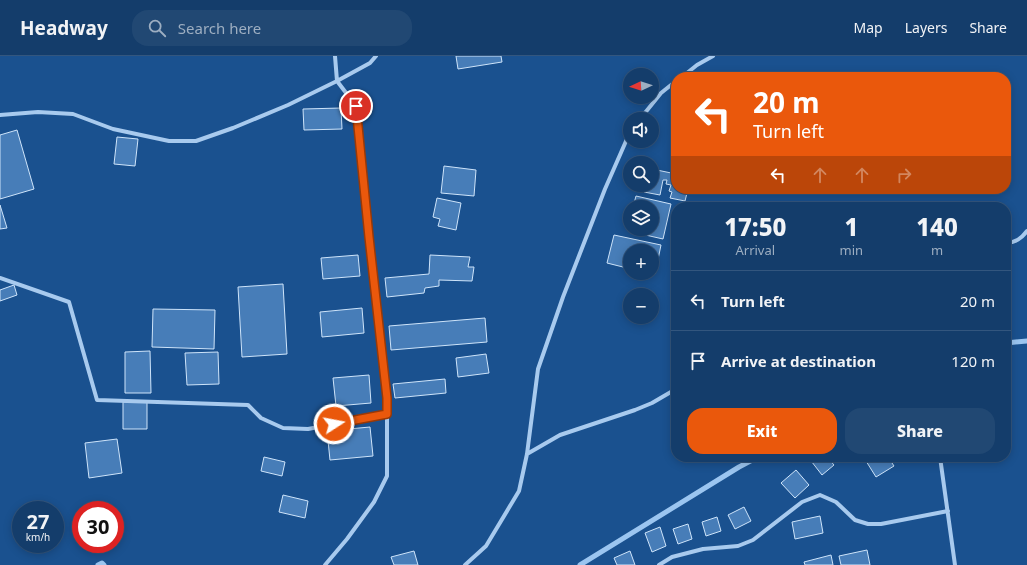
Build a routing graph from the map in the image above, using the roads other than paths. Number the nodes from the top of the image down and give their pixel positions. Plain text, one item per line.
1 (335, 56) edge
2 (376, 56) edge
3 (713, 56) edge
4 (689, 72) edge
5 (337, 81) junction
6 (671, 85) edge
7 (645, 112) edge
8 (0, 115) edge
9 (623, 148) edge
10 (1027, 230) edge
11 (1011, 242) edge
12 (0, 278) edge
13 (671, 392) edge
14 (387, 414) junction
15 (527, 454) junction
16 (941, 462) edge
17 (948, 511) junction
18 (325, 565) edge
19 (465, 565) edge
20 (659, 565) edge
21 (955, 565) edge

1 - 5 street
2 - 5 street
3 - 4 street
5 - 8 street
5 - 14 street
6 - 7 street
9 - 15 street
10 - 11 street
12 - 14 street
13 - 15 street
14 - 18 street
15 - 19 street
16 - 17 street
17 - 20 street
17 - 21 street

